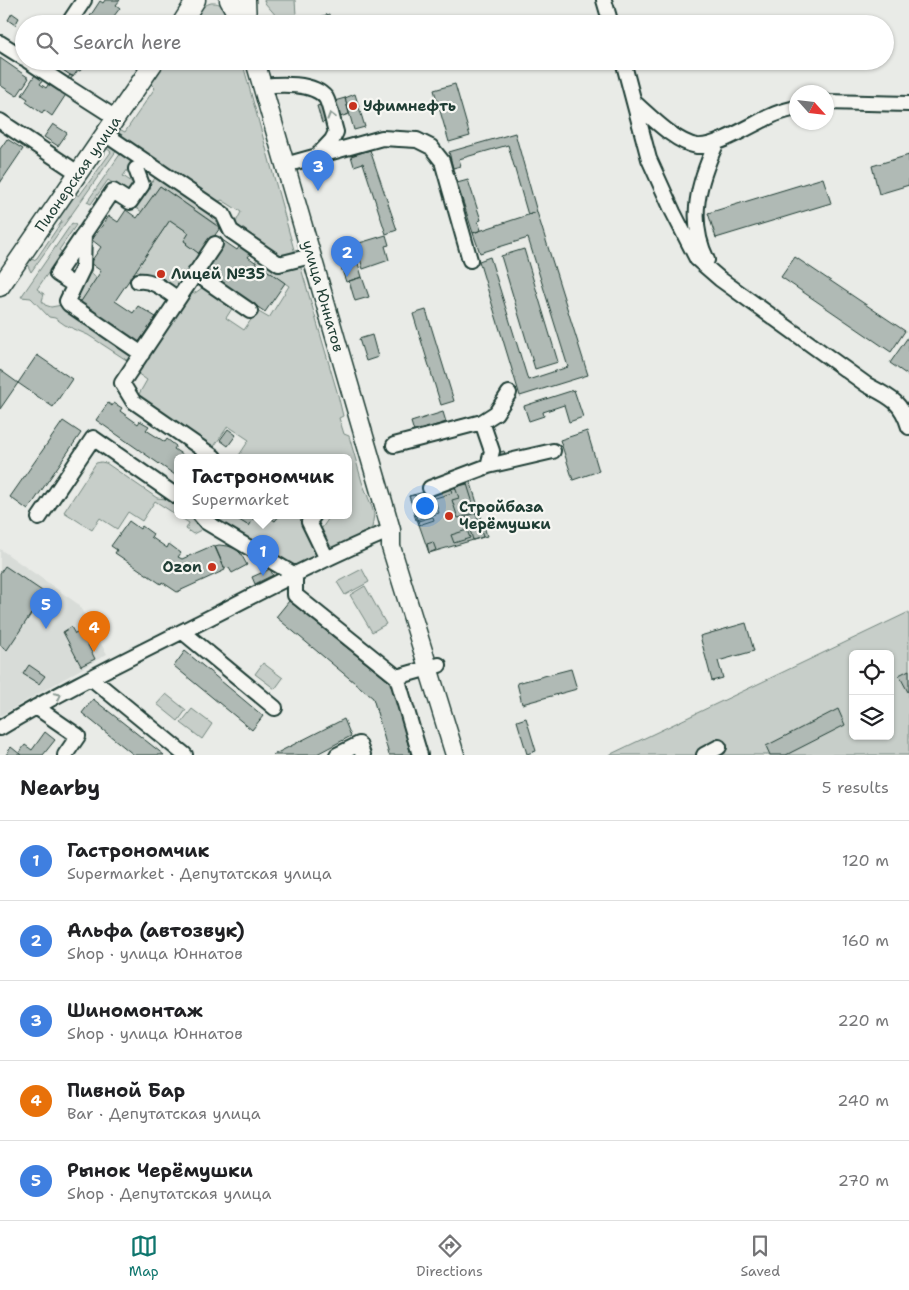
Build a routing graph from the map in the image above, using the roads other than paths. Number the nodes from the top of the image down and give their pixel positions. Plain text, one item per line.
1 (84, 0) edge
2 (228, 0) edge
3 (246, 0) edge
4 (604, 0) edge
5 (198, 1) edge
6 (74, 15) edge
7 (188, 15) edge
8 (237, 15) edge
9 (247, 15) edge
10 (608, 15) edge
11 (0, 43) edge
12 (15, 52) edge
13 (45, 70) edge
14 (150, 70) edge
15 (258, 70) edge
16 (625, 70) edge
17 (263, 86) junction
18 (834, 102) edge
19 (634, 103) junction
20 (909, 104) edge
21 (789, 110) edge
22 (116, 118) junction
23 (0, 121) edge
24 (105, 134) junction
25 (716, 144) junction
26 (316, 156) junction
27 (285, 165) junction
28 (136, 169) dead end
29 (78, 173) junction
30 (228, 225) junction
31 (84, 233) junction
32 (311, 256) junction
33 (470, 260) dead end
34 (195, 272) junction
35 (721, 280) junction
36 (138, 281) dead end
37 (74, 284) junction
38 (0, 287) edge
39 (178, 299) junction
40 (250, 311) dead end
41 (142, 354) junction
42 (509, 393) dead end
43 (482, 422) junction
44 (909, 428) edge
45 (394, 445) dead end
46 (553, 452) dead end
47 (210, 454) edge
48 (488, 466) junction
49 (430, 488) dead end
50 (174, 494) edge
51 (39, 518) dead end
52 (203, 519) edge
53 (310, 519) edge
54 (391, 530) junction
55 (327, 560) junction
56 (295, 575) junction
57 (183, 632) junction
58 (433, 666) junction
59 (397, 677) junction
60 (91, 678) junction
61 (36, 707) junction
62 (274, 708) dead end
63 (0, 728) edge
64 (719, 747) dead end
65 (65, 755) edge
66 (185, 755) edge
67 (337, 755) edge
68 (363, 755) edge
69 (420, 755) edge
70 (455, 755) edge
71 (467, 755) edge
72 (704, 755) edge

1 - 6 street
2 - 8 main road
3 - 9 main road
4 - 10 street
5 - 7 main road
11 - 12 street
13 - 22 street
14 - 22 main road, Пионерская улица
15 - 17 main road, улица Юннатов
16 - 19 street
26 -> 17 street
17 - 27 main road, улица Юннатов
18 - 20 street
19 - 25 street
19 - 35 street
21 - 25 street
22 - 24 main road, Пионерская улица
23 - 29 street
24 - 29 main road, Пионерская улица
24 - 30 street
25 - 35 street
26 - 27 street
26 - 33 street
27 - 32 main road, улица Юннатов
28 - 31 street
29 - 38 main road, Пионерская улица
30 - 32 street
30 - 34 street
31 - 37 street
31 - 37 street
32 - 54 main road, улица Юннатов
34 - 39 street
34 - 40 street
35 - 44 street
36 - 39 street
37 - 41 street
39 - 41 street
41 - 47 street
42 - 43 street
43 - 45 street
43 - 48 street
46 - 48 street
48 - 49 street
50 - 51 street
52 - 56 street
53 - 55 street
54 - 55 street
54 - 58 main road, улица Юннатов
55 - 56 street
56 - 57 street
56 - 59 street
57 - 60 street
57 - 62 street
58 - 59 street
58 - 70 main road, улица Юннатов
58 - 71 main road, улица Юннатов
59 - 69 street
61 -> 60 street
60 - 66 street
61 - 63 street
61 - 65 street
64 - 72 street
67 - 68 street

